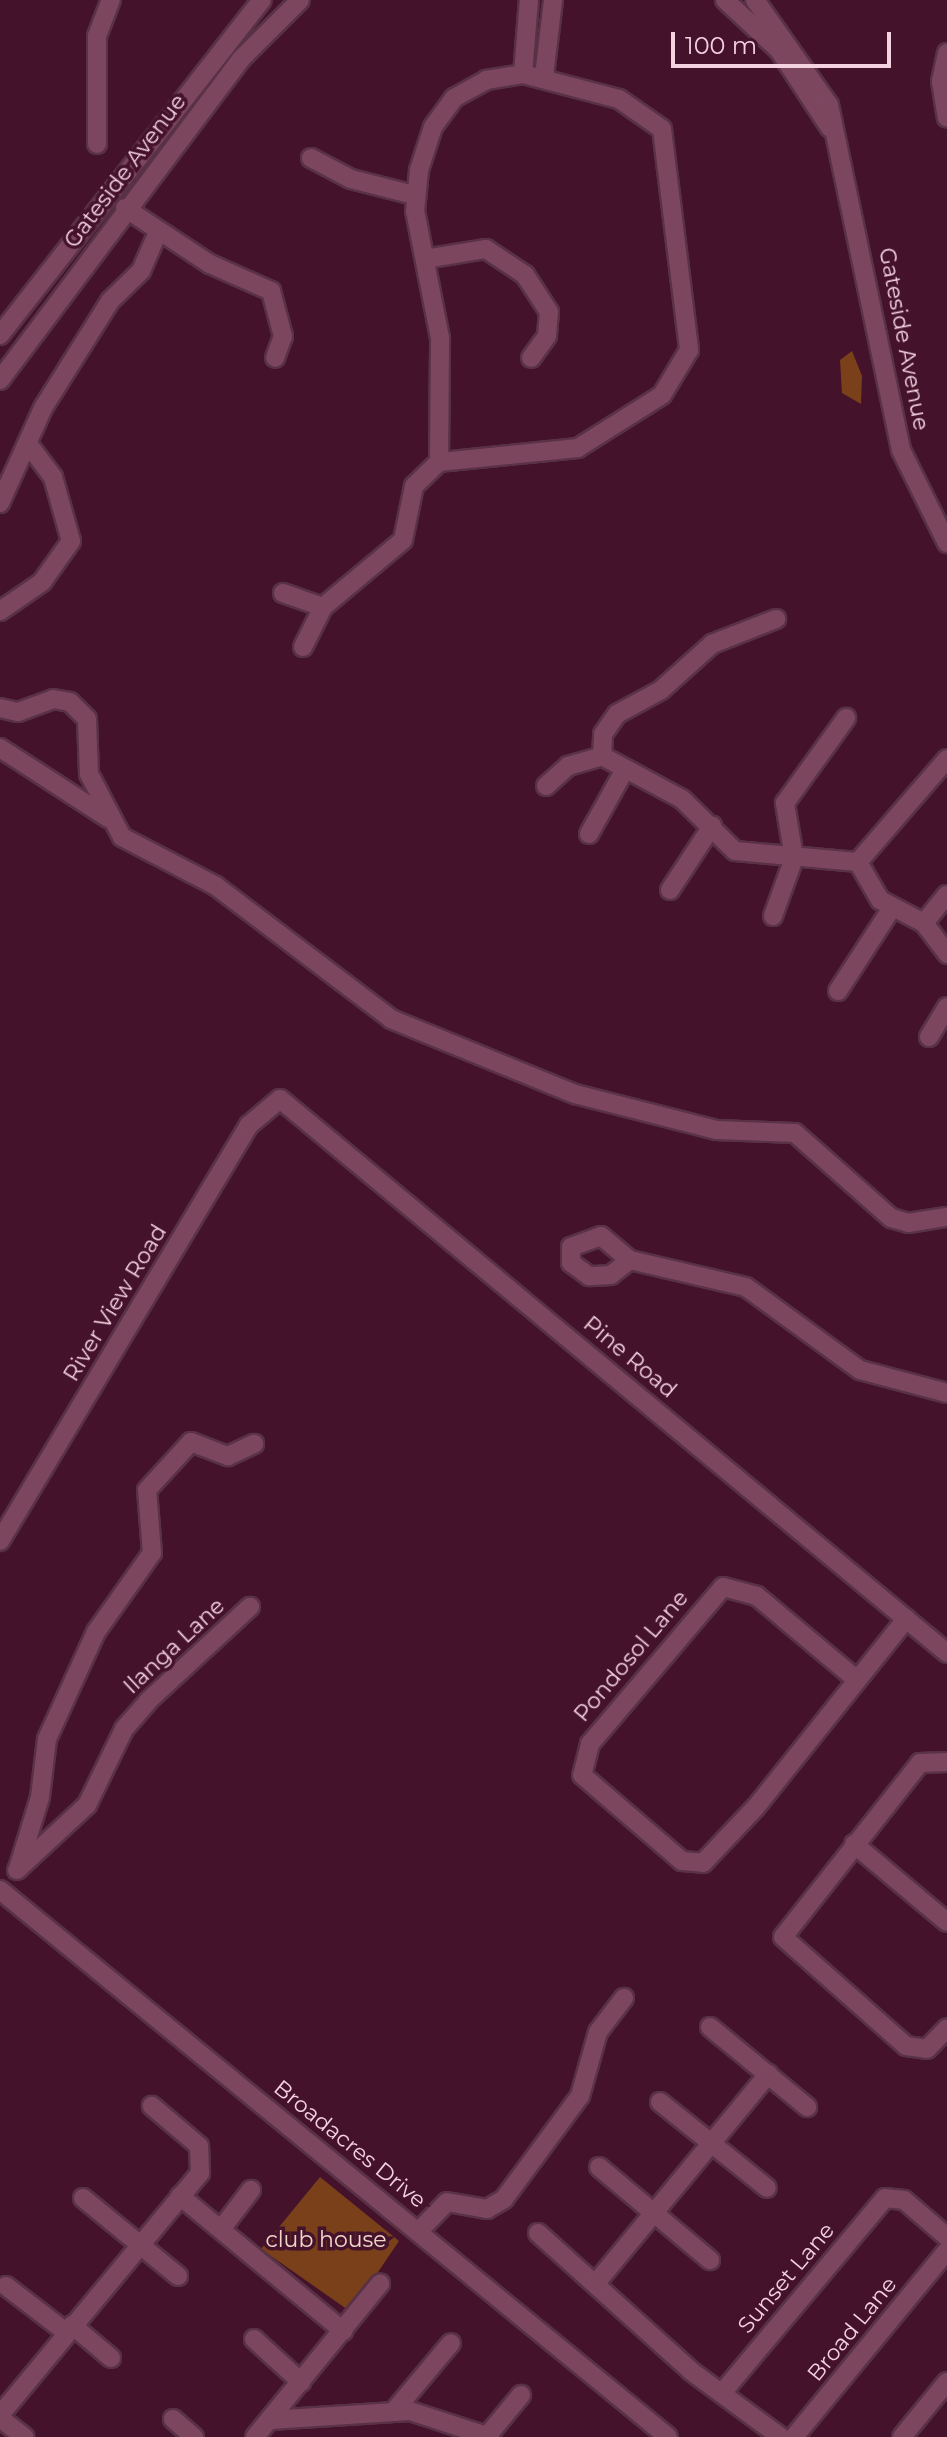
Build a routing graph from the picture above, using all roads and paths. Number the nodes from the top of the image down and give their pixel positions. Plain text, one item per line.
1 (111, 0) edge
2 (262, 0) edge
3 (300, 0) edge
4 (529, 0) edge
5 (553, 0) edge
6 (725, 0) edge
7 (755, 0) edge
8 (947, 53) edge
9 (523, 74) junction
10 (544, 76) junction
11 (947, 118) edge
12 (837, 136) junction
13 (97, 144) dead end
14 (311, 158) dead end
15 (414, 195) junction
16 (125, 208) junction
17 (158, 232) junction
18 (425, 259) junction
19 (2, 328) edge
20 (26, 342) junction
21 (275, 358) dead end
22 (531, 358) dead end
23 (0, 380) edge
24 (28, 444) junction
25 (439, 462) junction
26 (0, 503) edge
27 (947, 543) edge
28 (283, 593) dead end
29 (323, 607) junction
30 (0, 611) edge
31 (776, 619) dead end
32 (303, 647) dead end
33 (0, 708) edge
34 (846, 718) dead end
35 (0, 748) edge
36 (602, 756) junction
37 (947, 759) edge
38 (623, 773) junction
39 (546, 786) dead end
40 (108, 818) junction
41 (712, 826) junction
42 (589, 834) dead end
43 (794, 858) junction
44 (858, 862) junction
45 (670, 890) dead end
46 (947, 895) edge
47 (892, 908) junction
48 (773, 916) dead end
49 (924, 923) junction
50 (947, 954) edge
51 (838, 991) dead end
52 (947, 1007) edge
53 (929, 1037) dead end
54 (280, 1099) joint
55 (947, 1217) edge
56 (630, 1260) dead end
57 (947, 1393) edge
58 (254, 1444) dead end
59 (0, 1541) edge
60 (250, 1607) dead end
61 (906, 1619) junction
62 (947, 1653) edge
63 (857, 1680) junction
64 (947, 1762) edge
65 (854, 1844) junction
66 (18, 1869) junction
67 (2, 1892) edge
68 (947, 1922) edge
69 (624, 1998) dead end
70 (710, 2027) dead end
71 (947, 2028) edge
72 (768, 2074) junction
73 (660, 2102) dead end
74 (152, 2106) dead end
75 (807, 2107) dead end
76 (712, 2143) junction
77 (599, 2167) dead end
78 (767, 2188) dead end
79 (251, 2190) dead end
80 (180, 2196) junction
81 (83, 2198) dead end
82 (655, 2213) junction
83 (222, 2228) junction
84 (419, 2231) junction
85 (538, 2233) dead end
86 (947, 2237) edge
87 (140, 2244) junction
88 (947, 2251) edge
89 (710, 2260) dead end
90 (178, 2276) dead end
91 (596, 2283) junction
92 (380, 2284) dead end
93 (6, 2286) dead end
94 (69, 2329) junction
95 (343, 2331) junction
96 (254, 2339) dead end
97 (451, 2343) dead end
98 (111, 2358) dead end
99 (301, 2382) junction
100 (947, 2382) edge
101 (722, 2393) junction
102 (521, 2395) dead end
103 (395, 2410) junction
104 (0, 2416) edge
105 (173, 2419) dead end
106 (270, 2420) junction
107 (489, 2436) edge
108 (24, 2437) edge
109 (194, 2437) edge
110 (255, 2437) edge
111 (668, 2437) edge
112 (781, 2437) edge
113 (794, 2437) edge
114 (902, 2437) edge

1 - 13 street
2 - 19 street, Gateside Avenue
3 - 16 street, Gateside Avenue
4 - 9 street
5 - 10 street
6 - 12 street, Gateside Avenue
7 - 12 street, Gateside Avenue
8 - 11 street
9 - 10 street
9 - 15 street
10 - 25 street
12 - 27 street, Gateside Avenue
14 - 15 street
15 - 18 street
16 - 17 street
16 - 20 street, Gateside Avenue
17 - 21 street
17 - 24 street
18 - 22 street
18 - 25 street
19 - 20 street
20 - 23 street, Gateside Avenue
24 - 26 street
24 - 30 street
25 - 29 street
28 - 29 street
29 - 32 street
31 - 36 street
33 - 40 street
34 - 43 street
35 - 40 street
36 - 38 street
36 - 39 street
37 - 44 street
38 - 41 street
38 - 42 street
40 - 55 street
41 - 43 street
41 - 45 street
43 - 44 street
43 - 48 street
44 - 47 street
46 - 49 street
47 - 49 street
47 - 51 street
49 - 50 street
52 - 53 street
54 - 59 street, River View Road
54 - 61 street, Pine Road
56 - 57 street
58 - 66 street, Ilanga Lane
60 - 66 street, Ilanga Lane
61 - 62 street, Pine Road
61 - 63 street, Pondosol Lane
63 - 63 street, Pondosol Lane
64 - 65 street
65 - 68 street
65 - 71 street
66 - 67 street, Ilanga Lane
67 - 84 street, Broadacres Drive
69 - 84 street
70 - 72 street
72 - 75 street
72 - 76 street
73 - 76 street
74 - 80 street
76 - 78 street
76 - 82 street
77 - 82 street
79 - 83 street
80 - 83 street
80 - 87 street
81 - 87 street
82 - 89 street
82 - 91 street
83 - 95 street
84 - 111 street, Broadacres Drive
85 - 91 street
86 - 101 street, Sunset Lane
87 - 90 street
87 - 94 street
88 - 113 street, Broad Lane
91 - 101 street
92 - 95 street
93 - 94 street
94 - 98 street
94 - 104 street
95 - 99 street
96 - 99 street
97 - 103 street
99 - 106 street
100 - 114 street
101 - 112 street
102 - 107 street
103 - 106 street
103 - 107 street
104 - 108 street
105 - 109 street
106 - 110 street

